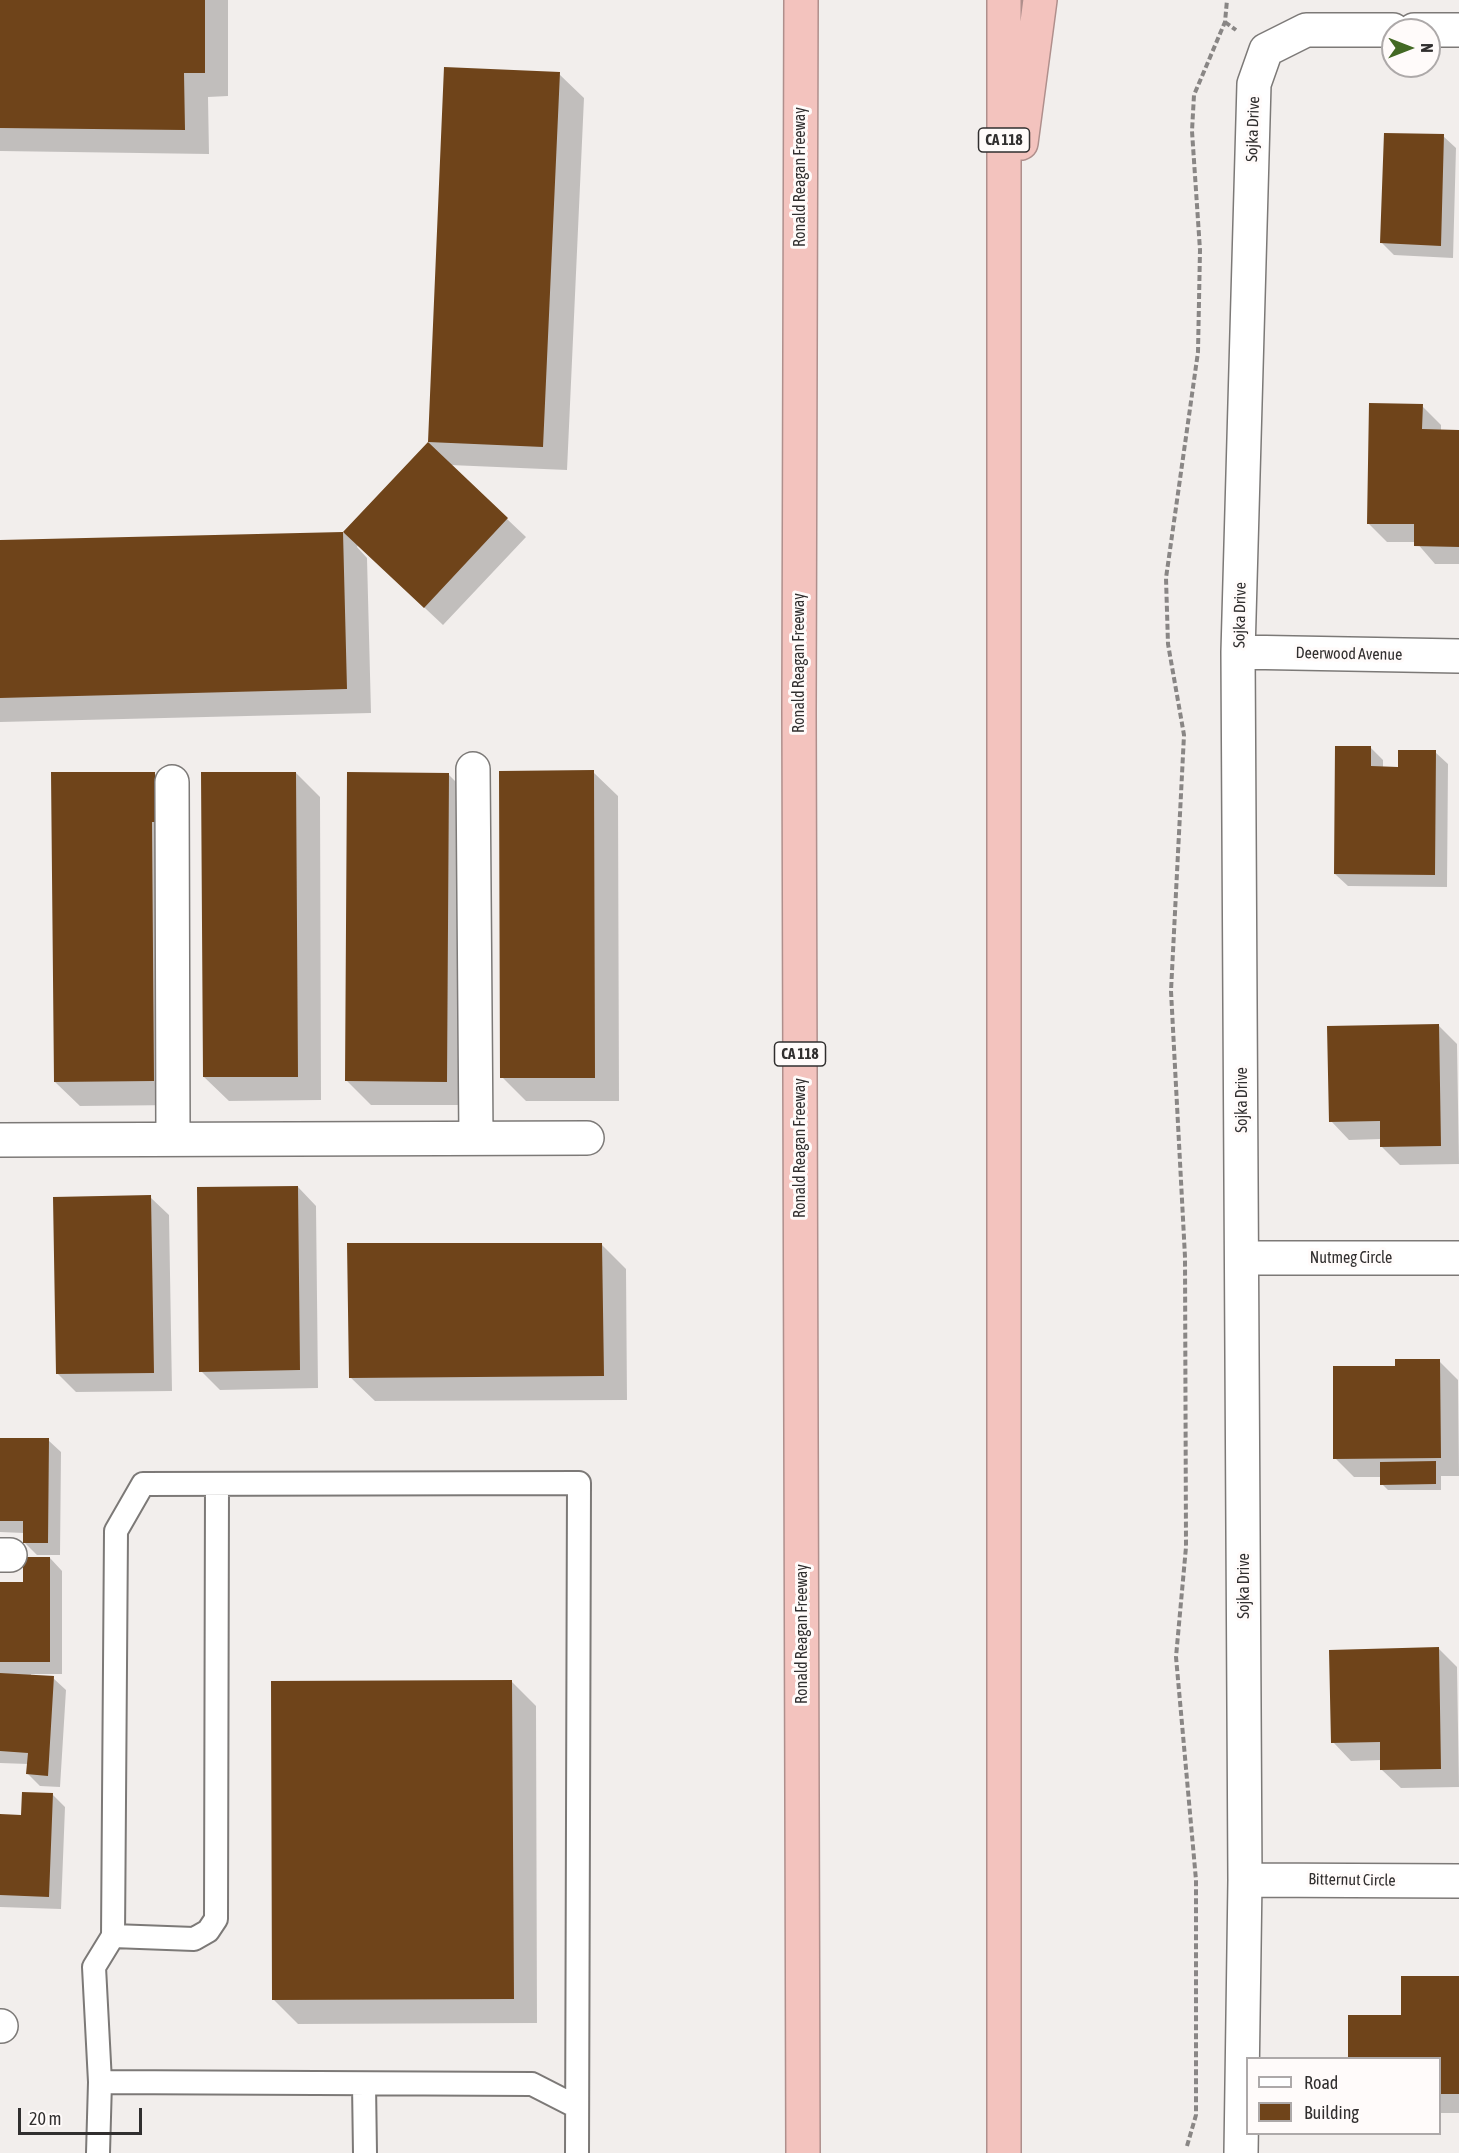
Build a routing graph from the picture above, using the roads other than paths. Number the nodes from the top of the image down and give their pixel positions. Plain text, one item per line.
1 (801, 0) edge
2 (1004, 0) edge
3 (1040, 0) edge
4 (1381, 30) edge
5 (1441, 30) edge
6 (1459, 30) edge
7 (1004, 279) junction
8 (1238, 652) junction
9 (1459, 656) edge
10 (474, 769) dead end
11 (172, 783) dead end
12 (476, 1138) junction
13 (587, 1138) dead end
14 (173, 1139) junction
15 (0, 1140) edge
16 (1243, 1258) junction
17 (1459, 1258) edge
18 (217, 1484) junction
19 (1245, 1880) junction
20 (1459, 1881) edge
21 (113, 1936) junction
22 (100, 2082) junction
23 (364, 2084) junction
24 (577, 2107) junction
25 (98, 2153) edge
26 (365, 2153) edge
27 (577, 2153) edge
28 (803, 2153) edge
29 (1004, 2153) edge
30 (1241, 2153) edge

1 - 28 highway, Ronald Reagan Freeway / CA 118
2 - 7 highway, CA 118
3 - 7 highway
4 - 8 street, Sojka Drive
5 - 6 street
7 - 29 highway, CA 118
8 - 9 street, Deerwood Avenue
8 - 16 street, Sojka Drive
10 - 12 street
11 - 14 street
12 - 13 street
12 - 14 street
14 - 15 street
16 - 17 street, Nutmeg Circle
16 - 19 street, Sojka Drive
18 - 21 lane
18 - 21 lane
18 - 24 lane
19 - 20 street, Bitternut Circle
19 - 30 street, Sojka Drive
21 - 22 lane
22 - 23 lane
22 - 25 lane
23 - 24 lane
23 - 26 lane
24 - 27 lane

